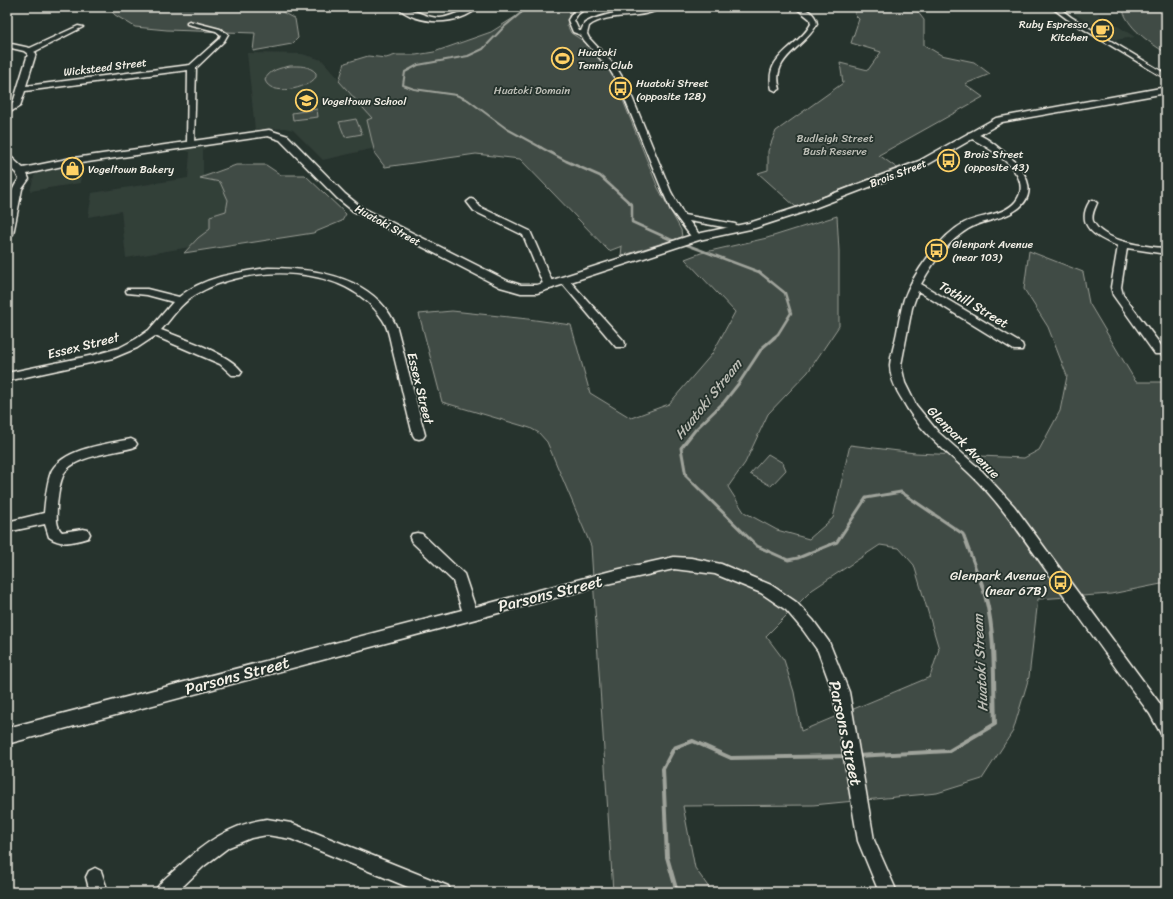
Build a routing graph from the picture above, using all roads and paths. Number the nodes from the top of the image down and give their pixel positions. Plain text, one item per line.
1 (400, 7) edge
2 (476, 7) edge
3 (584, 7) edge
4 (658, 7) edge
5 (798, 7) edge
6 (1054, 7) edge
7 (189, 23) dead end
8 (80, 27) dead end
9 (584, 34) junction
10 (7, 45) edge
11 (30, 51) junction
12 (192, 67) junction
13 (1166, 77) edge
14 (21, 88) junction
15 (776, 89) dead end
16 (1166, 90) edge
17 (7, 112) edge
18 (971, 135) junction
19 (191, 143) junction
20 (7, 159) edge
21 (21, 172) junction
22 (471, 202) dead end
23 (10, 203) edge
24 (1093, 203) dead end
25 (682, 217) junction
26 (735, 228) junction
27 (7, 234) edge
28 (686, 240) junction
29 (1124, 245) junction
30 (1166, 251) edge
31 (565, 281) junction
32 (915, 285) junction
33 (549, 286) junction
34 (131, 291) dead end
35 (179, 300) junction
36 (154, 331) junction
37 (620, 344) dead end
38 (1018, 347) dead end
39 (1159, 352) dead end
40 (236, 372) dead end
41 (7, 377) edge
42 (419, 435) dead end
43 (131, 444) dead end
44 (50, 517) junction
45 (7, 527) edge
46 (84, 534) dead end
47 (417, 538) dead end
48 (470, 614) junction
49 (1166, 729) edge
50 (7, 736) edge
51 (164, 892) edge
52 (442, 892) edge
53 (888, 892) edge

1 - 2 street
3 - 9 street
4 - 9 street
5 - 15 street
6 - 13 street
7 - 12 street
8 - 11 street
9 - 25 street
10 - 11 street
11 - 14 street
12 - 14 street, Wicksteed Street
12 - 19 street
14 - 17 street
16 - 18 main road, Brois Street
18 - 26 main road, Brois Street
18 - 32 street, Glenpark Avenue
19 - 21 main road, Huatoki Street
19 - 33 main road, Huatoki Street
20 - 21 main road
21 - 23 main road
22 - 33 street
23 - 27 main road
24 - 29 street
25 - 26 street
25 - 28 street
26 - 28 main road, Brois Street
28 - 31 main road, Huatoki Street
29 - 30 street
29 - 39 street
31 - 33 main road, Huatoki Street
31 - 37 street
32 - 38 street, Tothill Street
32 - 49 street, Glenpark Avenue
34 - 35 street
35 - 36 street, Essex Street
35 - 42 street, Essex Street
36 - 40 street
36 - 41 street, Essex Street
43 - 44 street
44 - 45 street
44 - 46 street
47 - 48 street
48 - 50 street, Parsons Street
48 - 53 street, Parsons Street
51 - 52 street

